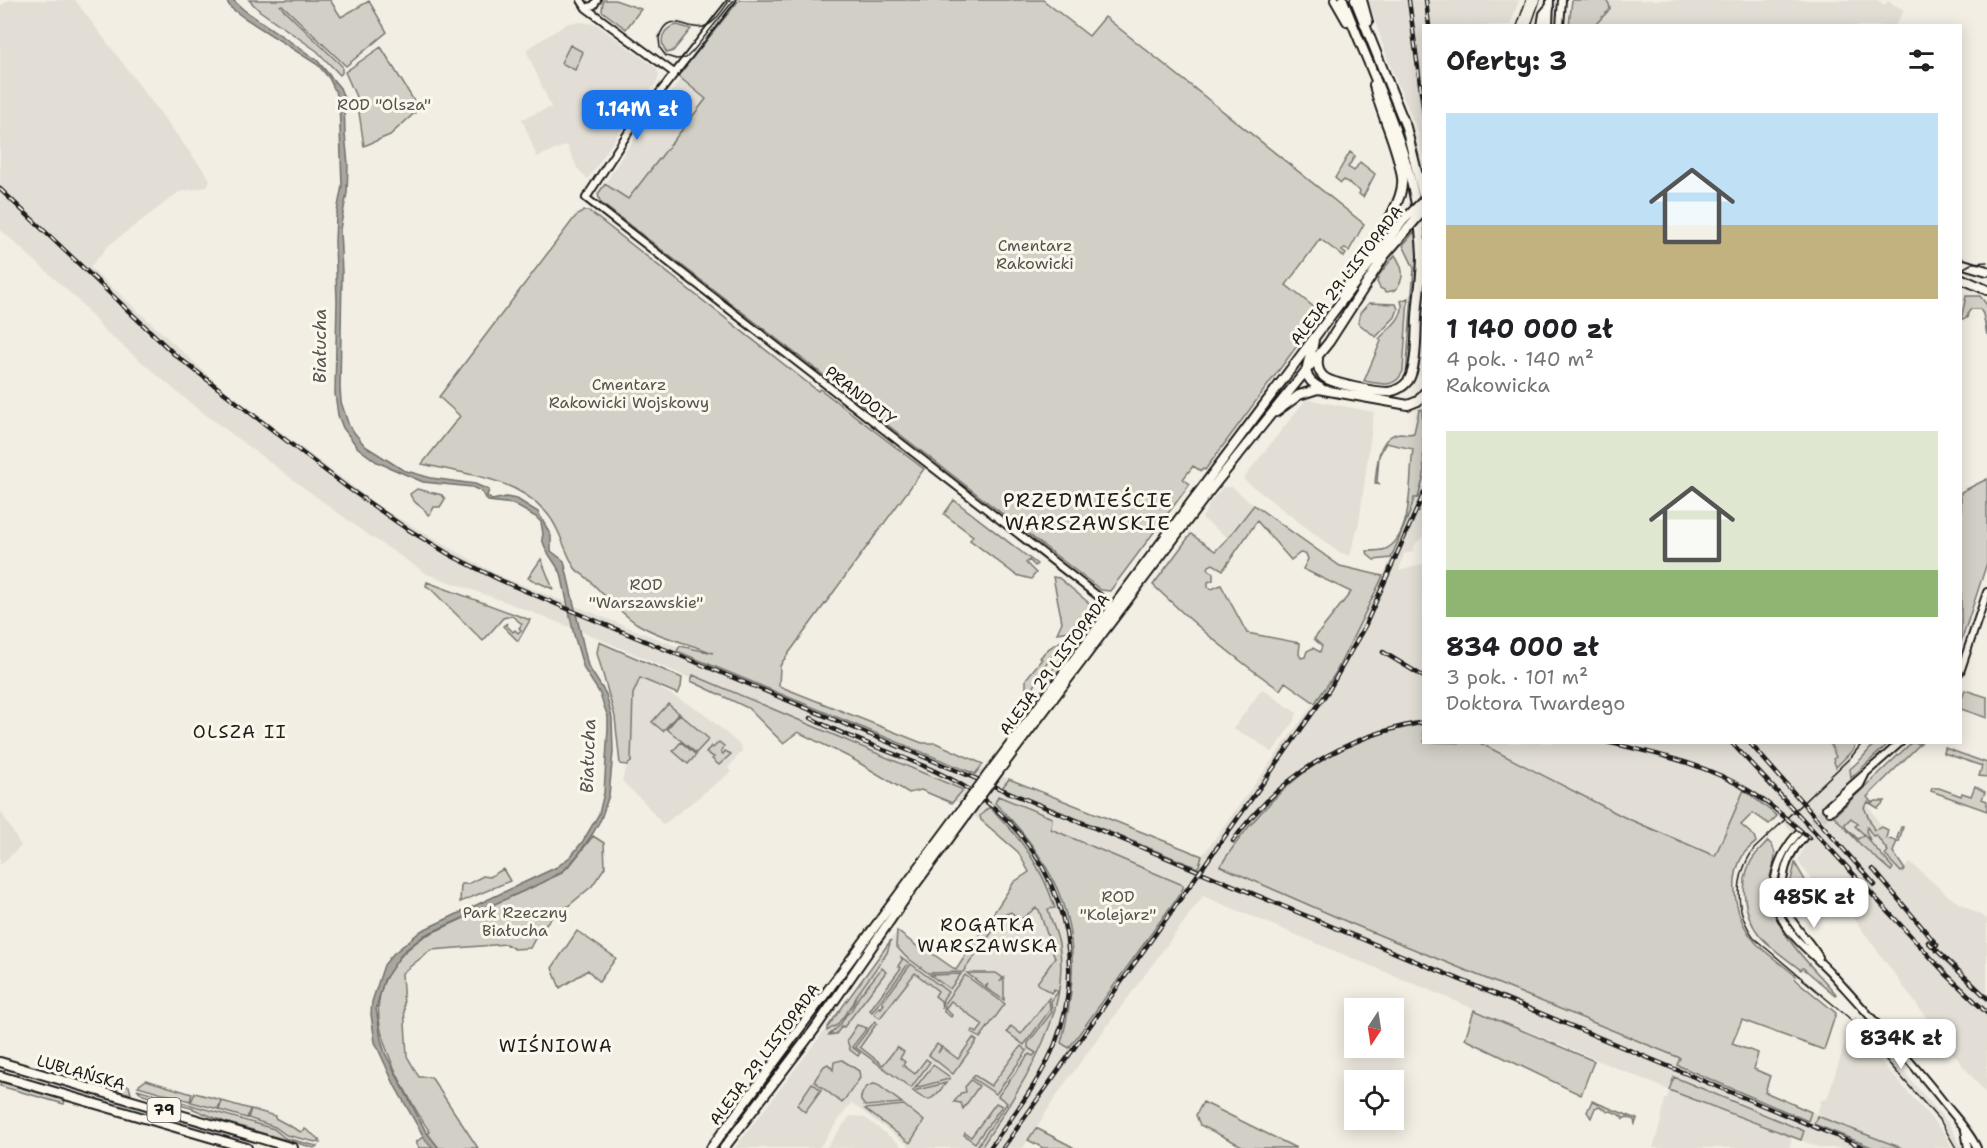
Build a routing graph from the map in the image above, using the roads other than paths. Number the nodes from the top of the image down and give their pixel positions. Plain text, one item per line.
1 (580, 0) edge
2 (597, 0) edge
3 (732, 0) edge
4 (1335, 0) edge
5 (1343, 0) edge
6 (1355, 0) edge
7 (1362, 0) edge
8 (1562, 0) edge
9 (1550, 4) edge
10 (586, 8) junction
11 (1542, 24) edge
12 (1549, 24) edge
13 (1560, 24) edge
14 (1357, 37) junction
15 (1375, 49) junction
16 (674, 73) junction
17 (1372, 75) junction
18 (1422, 190) edge
19 (1422, 202) edge
20 (1422, 212) edge
21 (1382, 253) junction
22 (1962, 264) edge
23 (1987, 271) edge
24 (1962, 279) edge
25 (1987, 290) edge
26 (1338, 306) junction
27 (1314, 337) junction
28 (1318, 358) junction
29 (1307, 372) junction
30 (1324, 389) junction
31 (1422, 396) edge
32 (1270, 416) junction
33 (1987, 592) edge
34 (1116, 610) junction
35 (1962, 666) edge
36 (1898, 744) edge
37 (1828, 810) tunnel mouth
38 (962, 815) junction
39 (1801, 836) tunnel mouth
40 (0, 1062) edge
41 (0, 1076) edge
42 (1965, 1129) junction
43 (247, 1148) edge
44 (293, 1148) edge
45 (711, 1148) edge
46 (724, 1148) edge
47 (1968, 1148) edge
48 (1977, 1148) edge

1 - 10 street
2 - 10 street
3 - 16 street
4 - 14 main road
5 - 14 main road
6 - 15 main road
7 - 15 main road
8 - 13 street
9 - 11 main road
9 - 12 street
10 - 16 street
14 - 17 main road
15 - 18 main road
16 - 34 street, PRANDOTY
17 - 26 main road
17 - 28 main road
19 - 21 main road, ALEJA 29 LISTOPADA, bridge
20 - 21 main road, bridge
21 - 26 main road, ALEJA 29 LISTOPADA
21 - 28 main road, ALEJA 29 LISTOPADA
22 - 23 main road
24 - 25 main road
26 - 27 main road, ALEJA 29 LISTOPADA
27 - 29 main road
27 - 34 main road, ALEJA 29 LISTOPADA
28 - 29 main road, ALEJA 29 LISTOPADA
29 - 30 main road
29 - 32 main road, ALEJA 29 LISTOPADA
30 - 31 main road
30 - 32 main road
32 - 34 main road, ALEJA 29 LISTOPADA
33 - 35 street
34 - 38 main road, ALEJA 29 LISTOPADA, bridge
36 - 37 street
38 - 45 main road, ALEJA 29 LISTOPADA
38 - 46 main road, ALEJA 29 LISTOPADA
39 - 42 street
40 - 44 main road, LUBLAŃSKA / 79
41 - 43 main road, LUBLAŃSKA / 79
42 - 47 street
42 - 48 street

